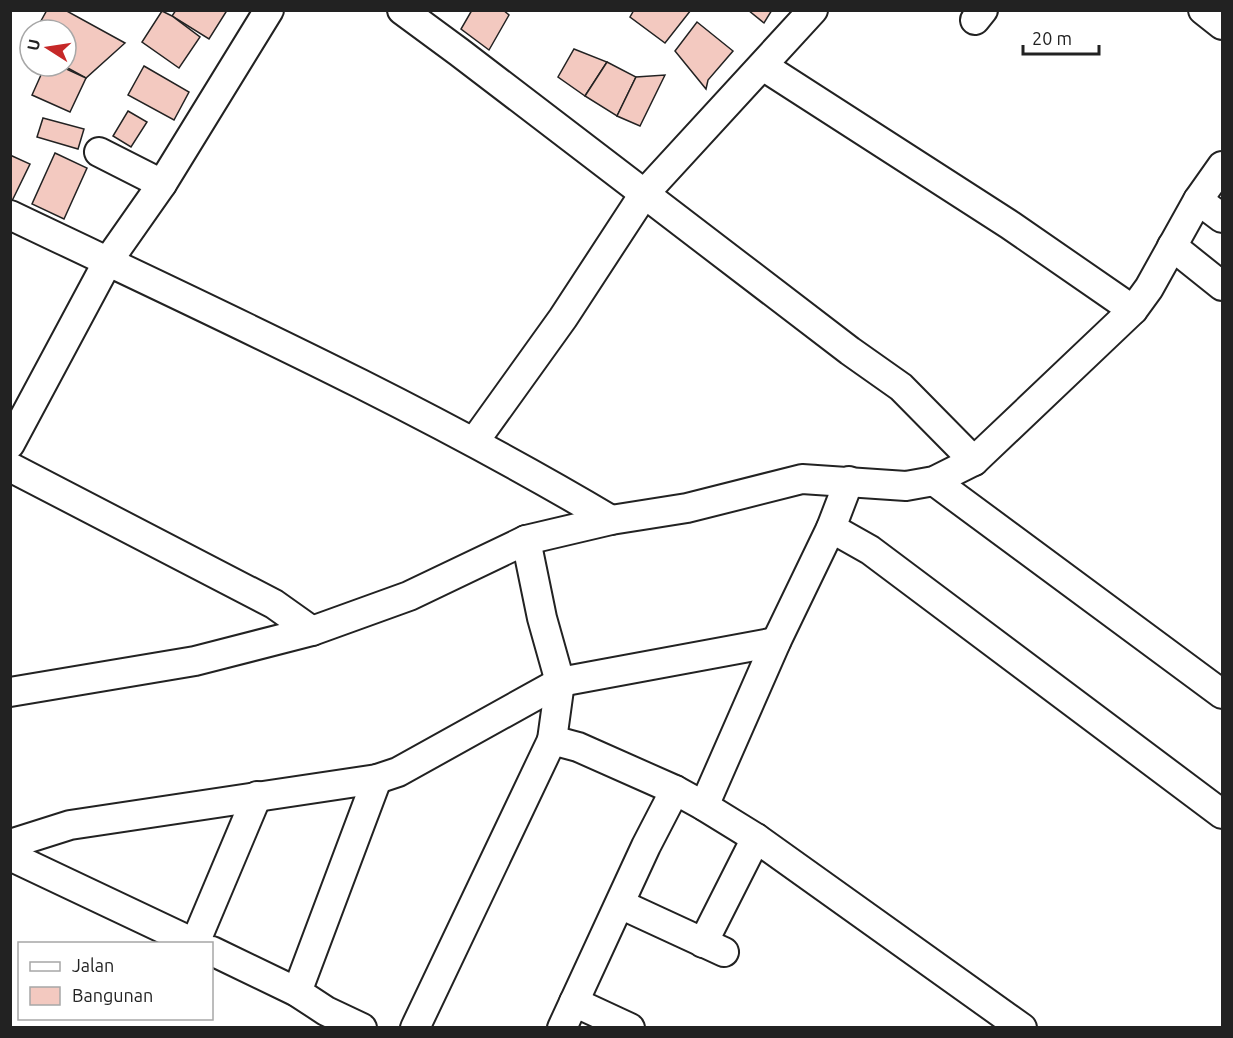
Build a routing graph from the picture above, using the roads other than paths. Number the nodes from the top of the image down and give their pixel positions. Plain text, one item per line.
1 (269, 10) edge
2 (402, 10) edge
3 (813, 10) edge
4 (1203, 10) edge
5 (1222, 25) edge
6 (763, 66) junction
7 (99, 152) dead end
8 (1222, 166) edge
9 (162, 184) junction
10 (644, 194) junction
11 (1198, 200) junction
12 (10, 215) edge
13 (1222, 218) edge
14 (1172, 246) junction
15 (108, 261) junction
16 (1222, 286) edge
17 (1133, 310) junction
18 (474, 442) junction
19 (10, 444) edge
20 (974, 460) junction
21 (10, 467) edge
22 (849, 481) junction
23 (934, 481) junction
24 (611, 520) junction
25 (831, 528) junction
26 (526, 540) junction
27 (312, 631) junction
28 (776, 642) junction
29 (560, 682) junction
30 (10, 692) edge
31 (1222, 694) edge
32 (552, 740) junction
33 (377, 778) junction
34 (675, 790) junction
35 (257, 796) junction
36 (704, 806) junction
37 (1222, 814) edge
38 (756, 838) junction
39 (10, 844) edge
40 (10, 856) edge
41 (620, 904) junction
42 (193, 942) edge
43 (195, 942) edge
44 (213, 951) edge
45 (297, 992) junction
46 (574, 1002) junction
47 (322, 1019) edge
48 (362, 1028) edge
49 (416, 1028) edge
50 (562, 1028) edge
51 (630, 1028) edge
52 (1022, 1028) edge

1 - 9 street
2 - 10 street
3 - 6 street
4 - 5 street
6 - 10 street
6 - 17 street
7 - 9 street
8 - 11 street
9 - 15 street
10 - 18 street
10 - 20 street
11 - 13 street
11 - 14 street
12 - 15 street
14 - 16 street
14 - 17 street
15 - 18 street
15 - 19 street
17 - 20 street
18 - 24 street
20 - 23 street
21 - 27 street
22 - 23 street
22 - 24 street
22 - 25 street
23 - 31 street
24 - 26 street
25 - 28 street
25 - 37 street
26 - 27 street
26 - 29 street
27 - 30 street
28 - 29 street
28 - 36 street
29 - 32 street
29 - 33 street
32 - 34 street
32 - 49 street
33 - 35 street
33 - 45 street
34 - 36 street
34 - 41 street
35 - 39 street
35 - 43 street
36 - 38 street
38 - 41 street
38 - 52 street
40 - 42 street
41 - 46 street
44 - 45 street
45 - 47 street
46 - 50 street
46 - 51 street
47 - 48 street

